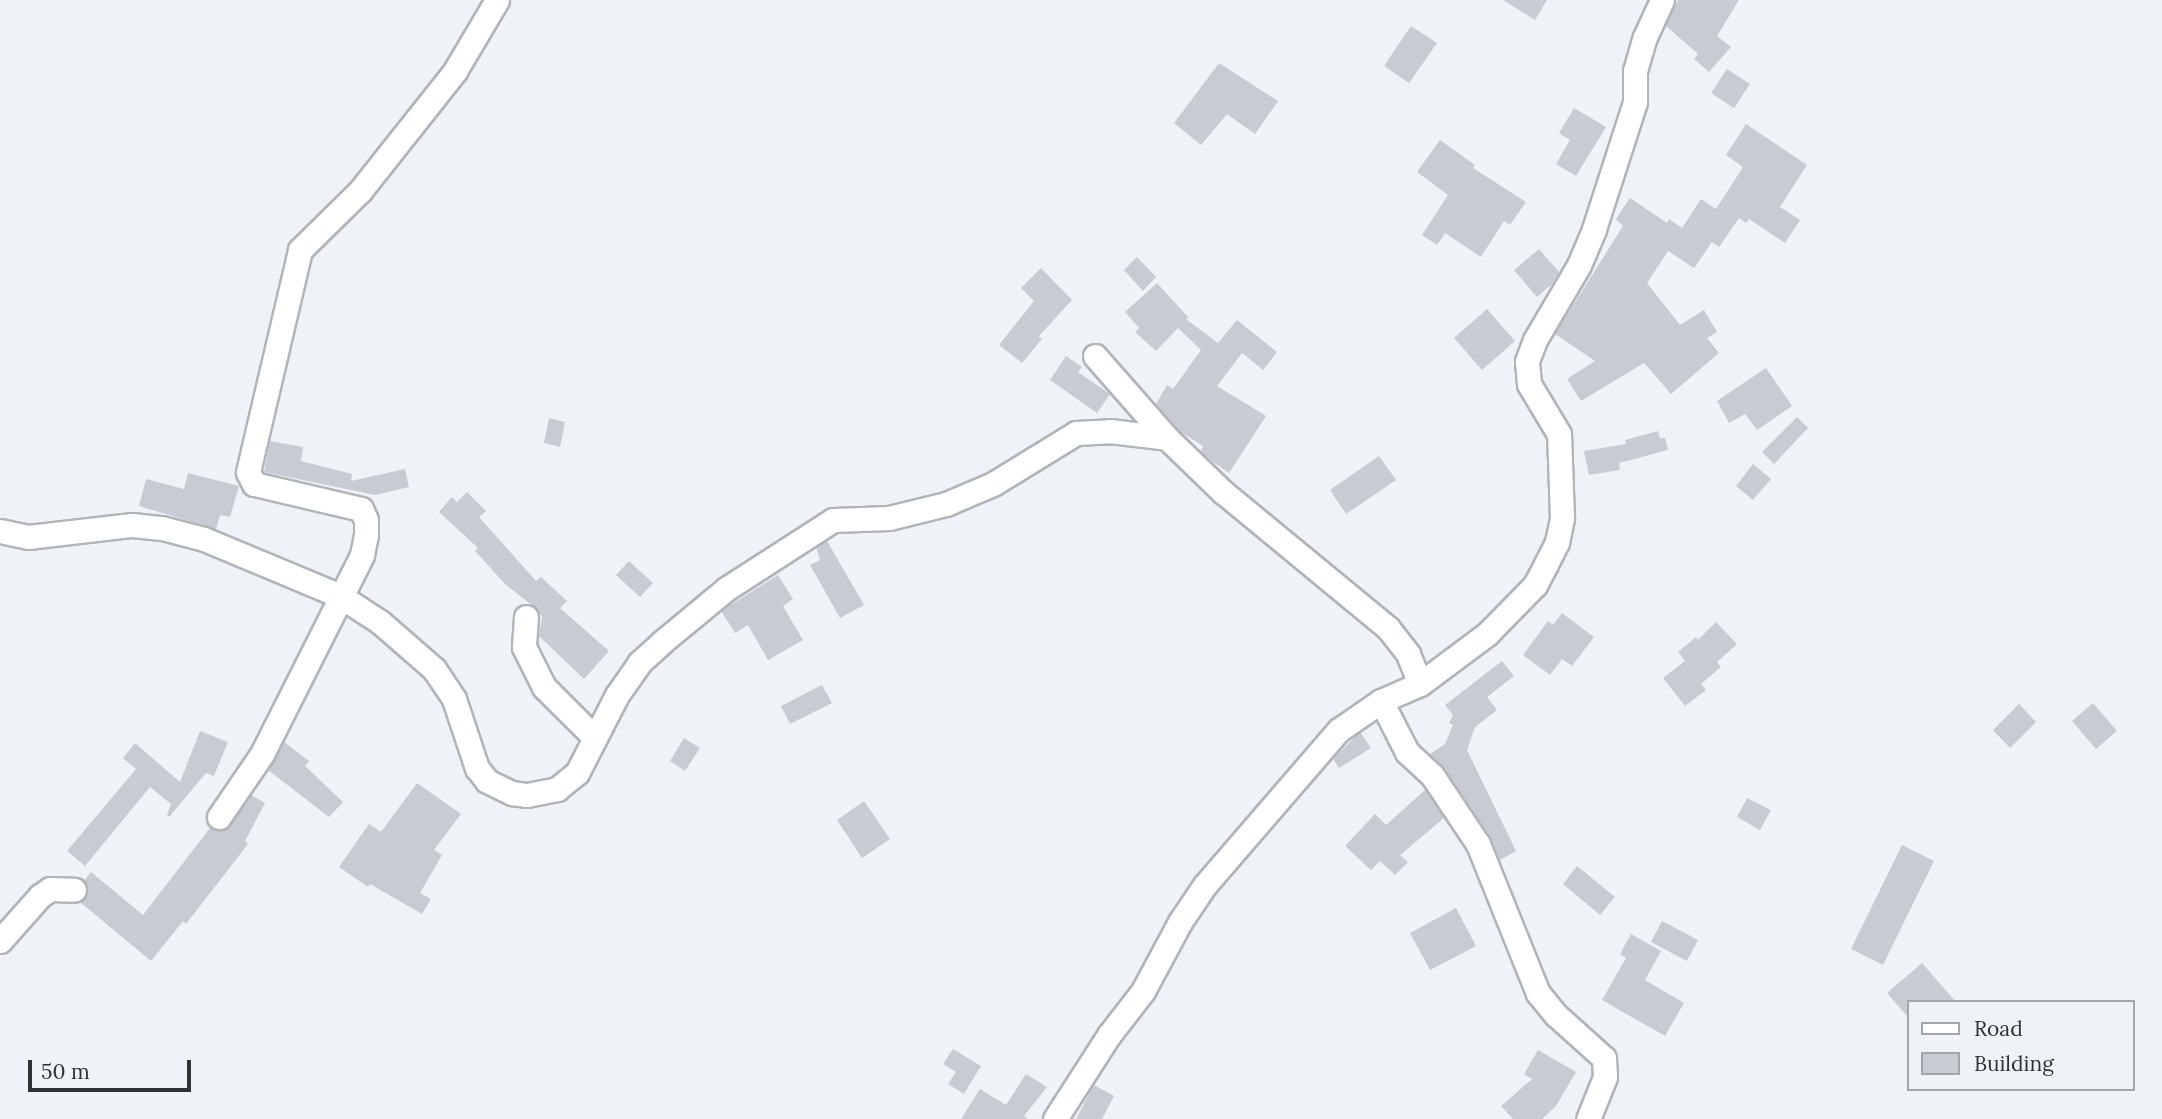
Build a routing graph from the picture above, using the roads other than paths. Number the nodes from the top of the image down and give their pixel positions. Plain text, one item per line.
1 (497, 0) edge
2 (1662, 0) edge
3 (1095, 356) dead end
4 (1167, 438) junction
5 (0, 531) edge
6 (340, 596) junction
7 (526, 617) dead end
8 (1420, 684) junction
9 (1381, 701) junction
10 (595, 738) junction
11 (219, 817) dead end
12 (74, 890) dead end
13 (0, 941) edge
14 (1055, 1119) edge
15 (1588, 1119) edge

1 - 6 street
2 - 8 street
3 - 4 street
4 - 8 street
4 - 10 street
5 - 6 street
6 - 10 street
6 - 11 street
7 - 10 street
8 - 9 street
9 - 14 street
9 - 15 street
12 - 13 street

